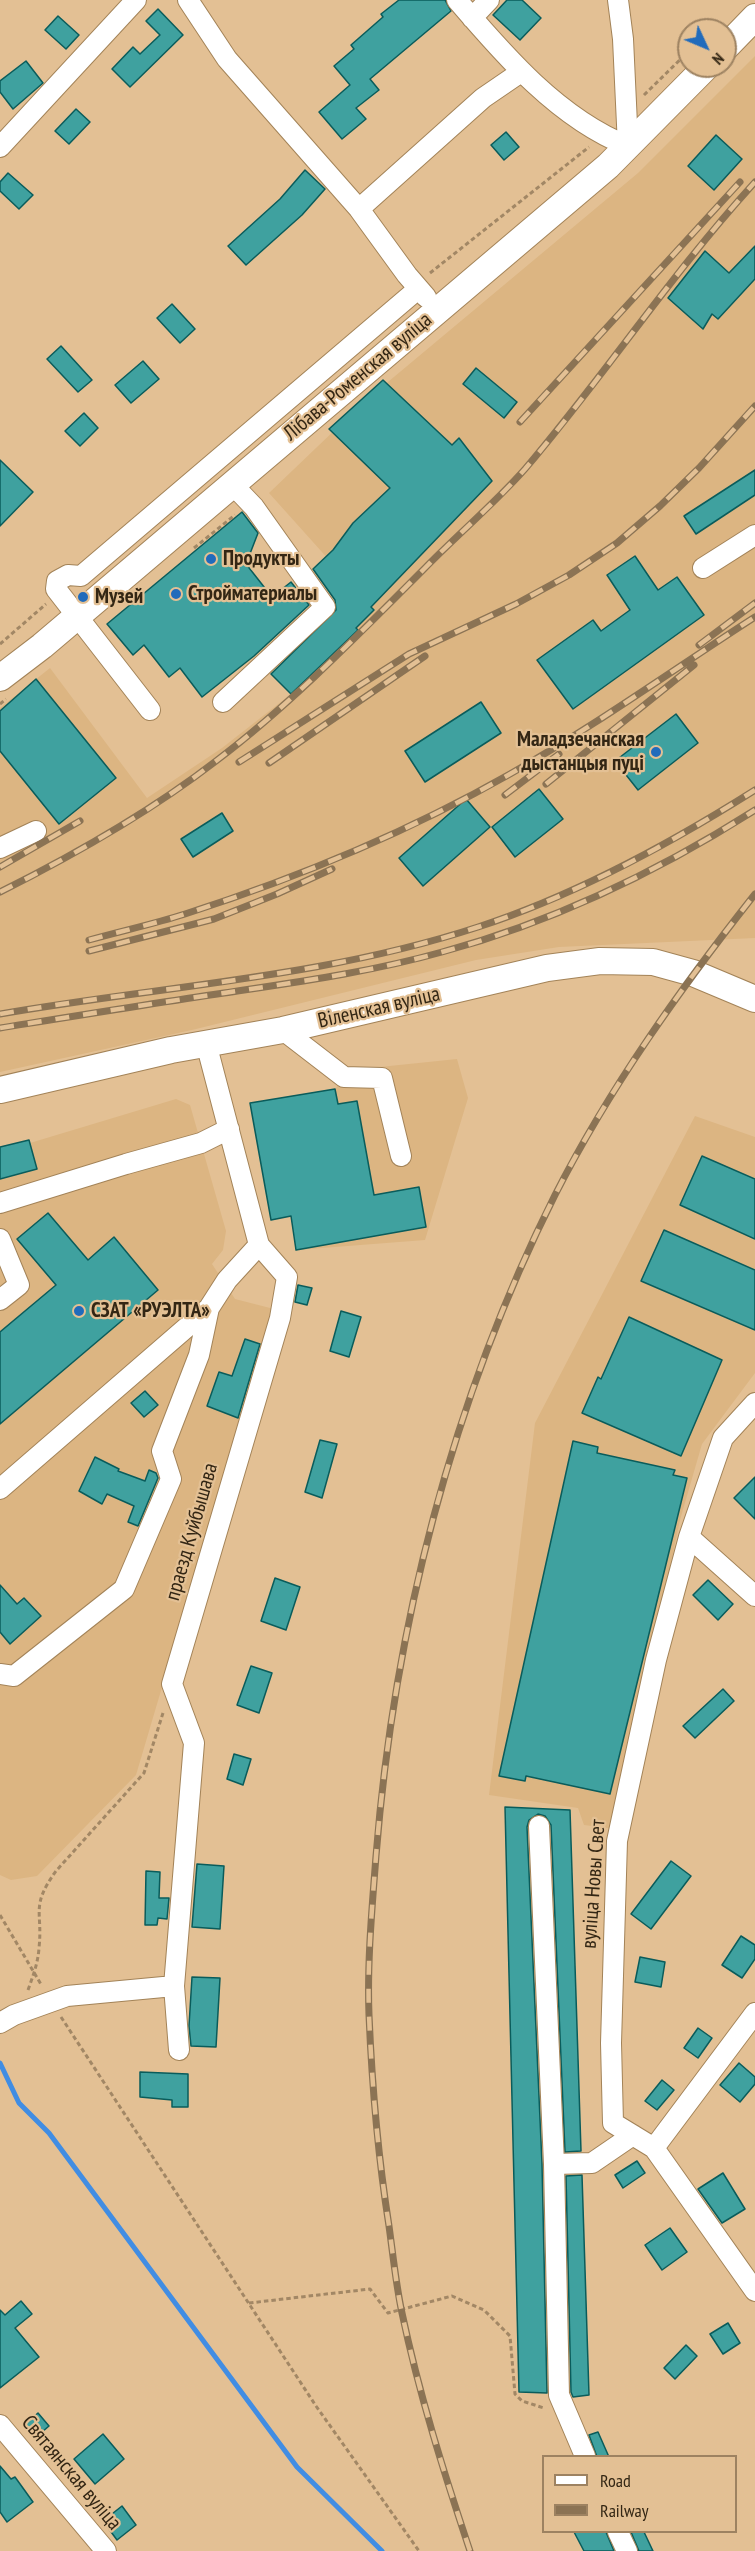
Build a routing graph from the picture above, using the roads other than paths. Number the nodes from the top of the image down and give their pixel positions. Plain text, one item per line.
1 (136, 0) edge
2 (188, 0) edge
3 (457, 0) edge
4 (489, 0) edge
5 (618, 0) edge
6 (755, 17) edge
7 (472, 18) junction
8 (737, 36) edge
9 (521, 72) junction
10 (695, 78) edge
11 (628, 146) junction
12 (0, 147) edge
13 (359, 209) junction
14 (418, 290) junction
15 (438, 309) junction
16 (232, 484) junction
17 (755, 535) edge
18 (704, 568) dead end
19 (77, 616) junction
20 (0, 678) edge
21 (223, 702) dead end
22 (150, 710) dead end
23 (36, 831) dead end
24 (0, 848) edge
25 (755, 999) edge
26 (283, 1030) junction
27 (206, 1043) junction
28 (0, 1090) edge
29 (229, 1129) junction
30 (401, 1156) dead end
31 (0, 1203) edge
32 (0, 1239) edge
33 (259, 1245) junction
34 (0, 1300) edge
35 (209, 1308) junction
36 (755, 1403) edge
37 (0, 1489) edge
38 (690, 1537) junction
39 (755, 1596) edge
40 (0, 1674) edge
41 (539, 1826) dead end
42 (174, 1986) junction
43 (755, 2013) edge
44 (7, 2019) edge
45 (179, 2050) dead end
46 (633, 2135) junction
47 (654, 2148) junction
48 (554, 2164) junction
49 (755, 2291) edge
50 (0, 2425) edge
51 (584, 2455) edge
52 (618, 2533) edge
53 (106, 2551) edge
54 (627, 2551) edge

1 - 12 street
2 - 13 street
3 - 7 street
4 - 7 street
5 - 11 street
6 - 8 main road
7 - 9 street
9 - 11 street
9 - 13 street
10 - 11 main road, Лібава-Роменская вуліца
11 - 15 main road, Лібава-Роменская вуліца
13 - 14 street
14 - 15 street
14 - 19 street
15 - 16 main road, Лібава-Роменская вуліца
16 - 19 main road, Лібава-Роменская вуліца
16 - 21 street
17 - 18 street
19 - 20 main road, Лібава-Роменская вуліца
19 - 22 street
23 - 24 street
25 - 26 main road, Віленская вуліца
26 - 27 main road, Віленская вуліца
26 - 30 street
27 - 28 main road, Віленская вуліца
27 - 29 street, праезд Куйбышава
29 - 31 street
29 - 33 street, праезд Куйбышава
32 - 34 street
33 - 35 street
33 - 42 street, праезд Куйбышава
35 - 37 street
35 - 40 street
36 - 38 street, вуліца Новы Свет
38 - 39 street
38 - 46 street, вуліца Новы Свет
41 - 48 street
42 - 44 street
42 - 45 street
43 - 47 street
46 - 47 street, вуліца Новы Свет
46 - 48 street
47 - 49 street, вуліца Новы Свет
48 - 51 street
50 - 53 street, Святаянская вуліца
52 - 54 street

